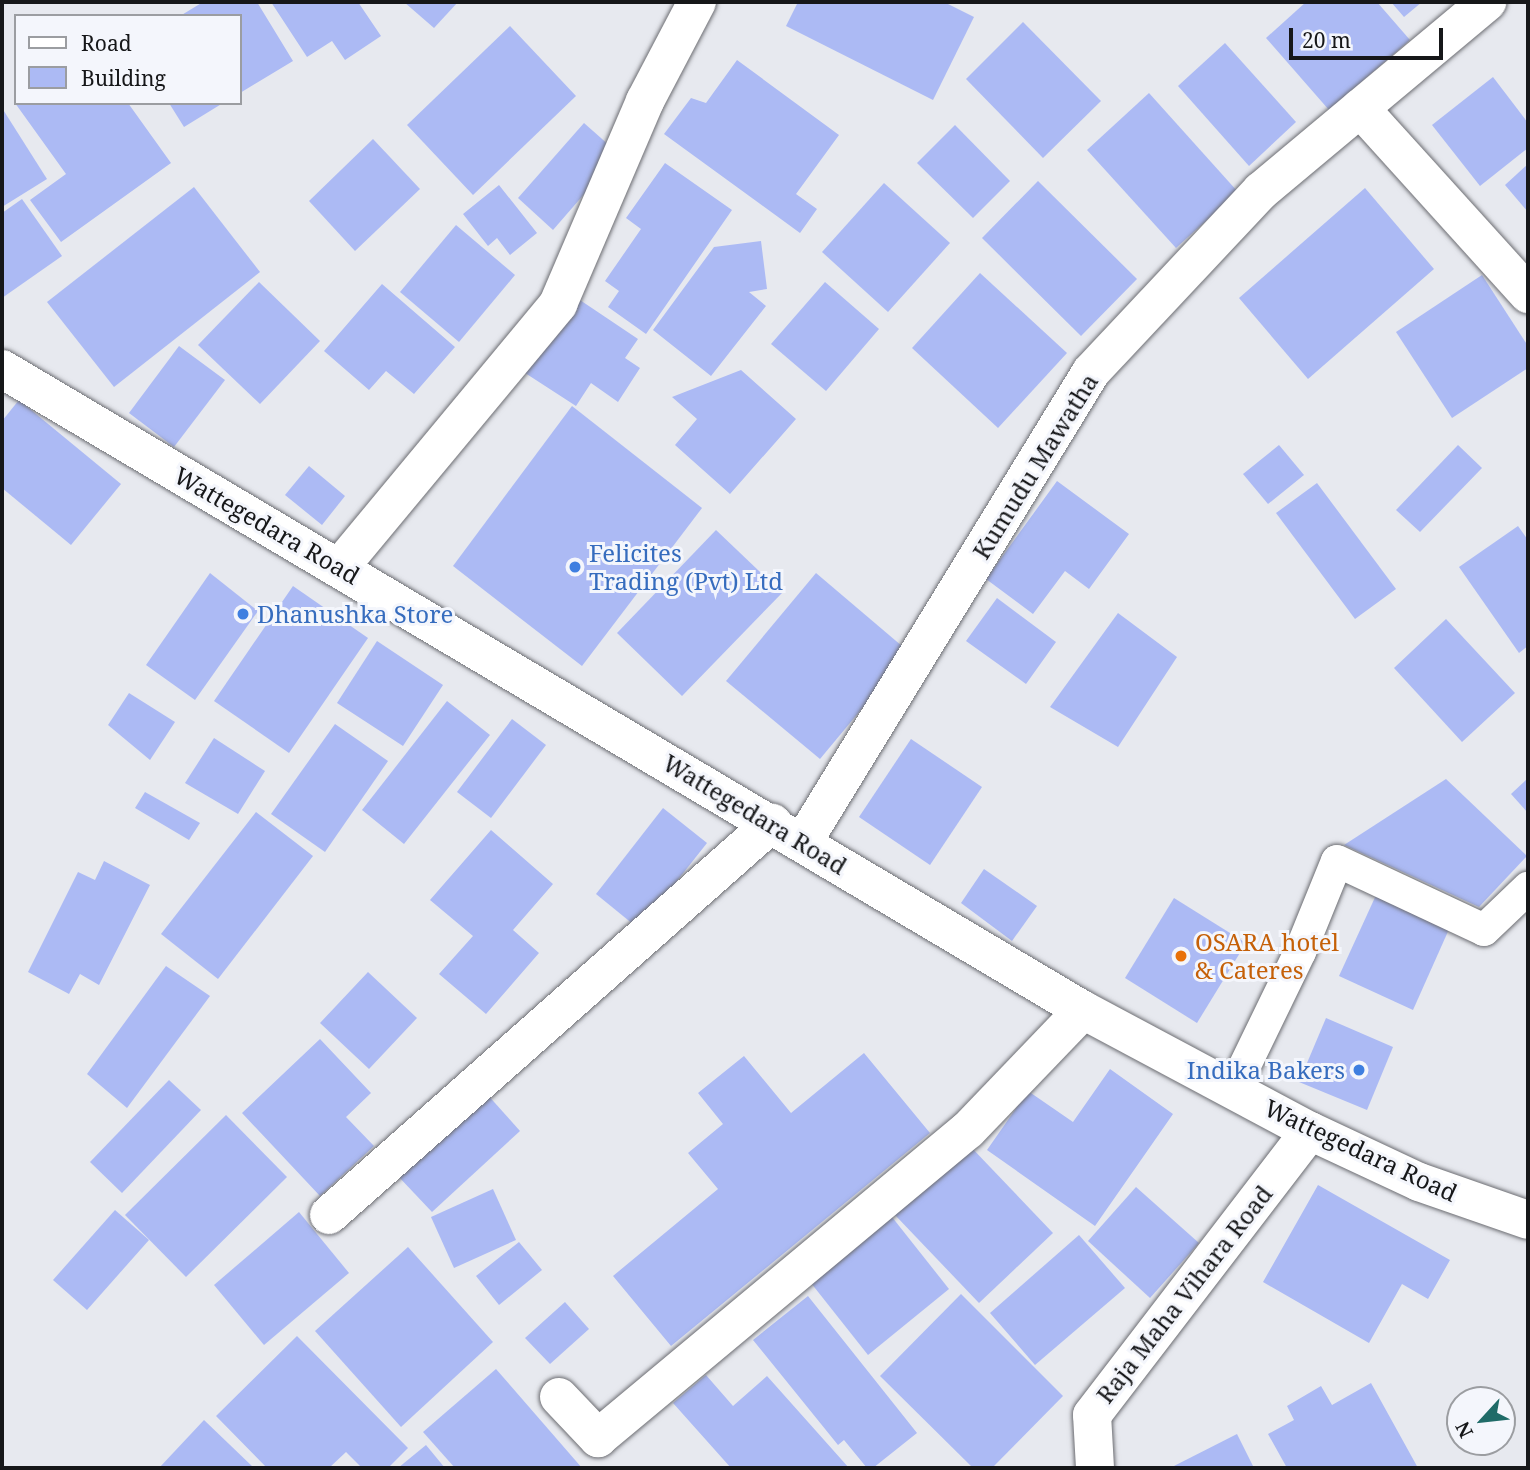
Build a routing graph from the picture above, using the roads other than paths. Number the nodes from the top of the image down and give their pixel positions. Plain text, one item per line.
1 (697, 2) edge
2 (1487, 2) edge
3 (1360, 108) junction
4 (1528, 294) edge
5 (2, 369) edge
6 (340, 568) junction
7 (788, 833) junction
8 (1528, 888) edge
9 (1083, 1010) junction
10 (1233, 1090) junction
11 (1310, 1131) junction
12 (329, 1215) dead end
13 (1528, 1220) edge
14 (558, 1397) dead end
15 (1095, 1468) edge

1 - 6 street
2 - 3 street, Kumudu Mawatha
3 - 4 street
3 - 7 street, Kumudu Mawatha
5 - 6 street, Wattegedara Road
6 - 7 street, Wattegedara Road
7 - 9 street, Wattegedara Road
7 - 12 street, Kumudu Mawatha
8 - 10 lane
9 - 10 street, Wattegedara Road
9 - 14 street
10 - 11 street, Wattegedara Road
11 - 13 street, Wattegedara Road
11 - 15 street, Raja Maha Vihara Road

